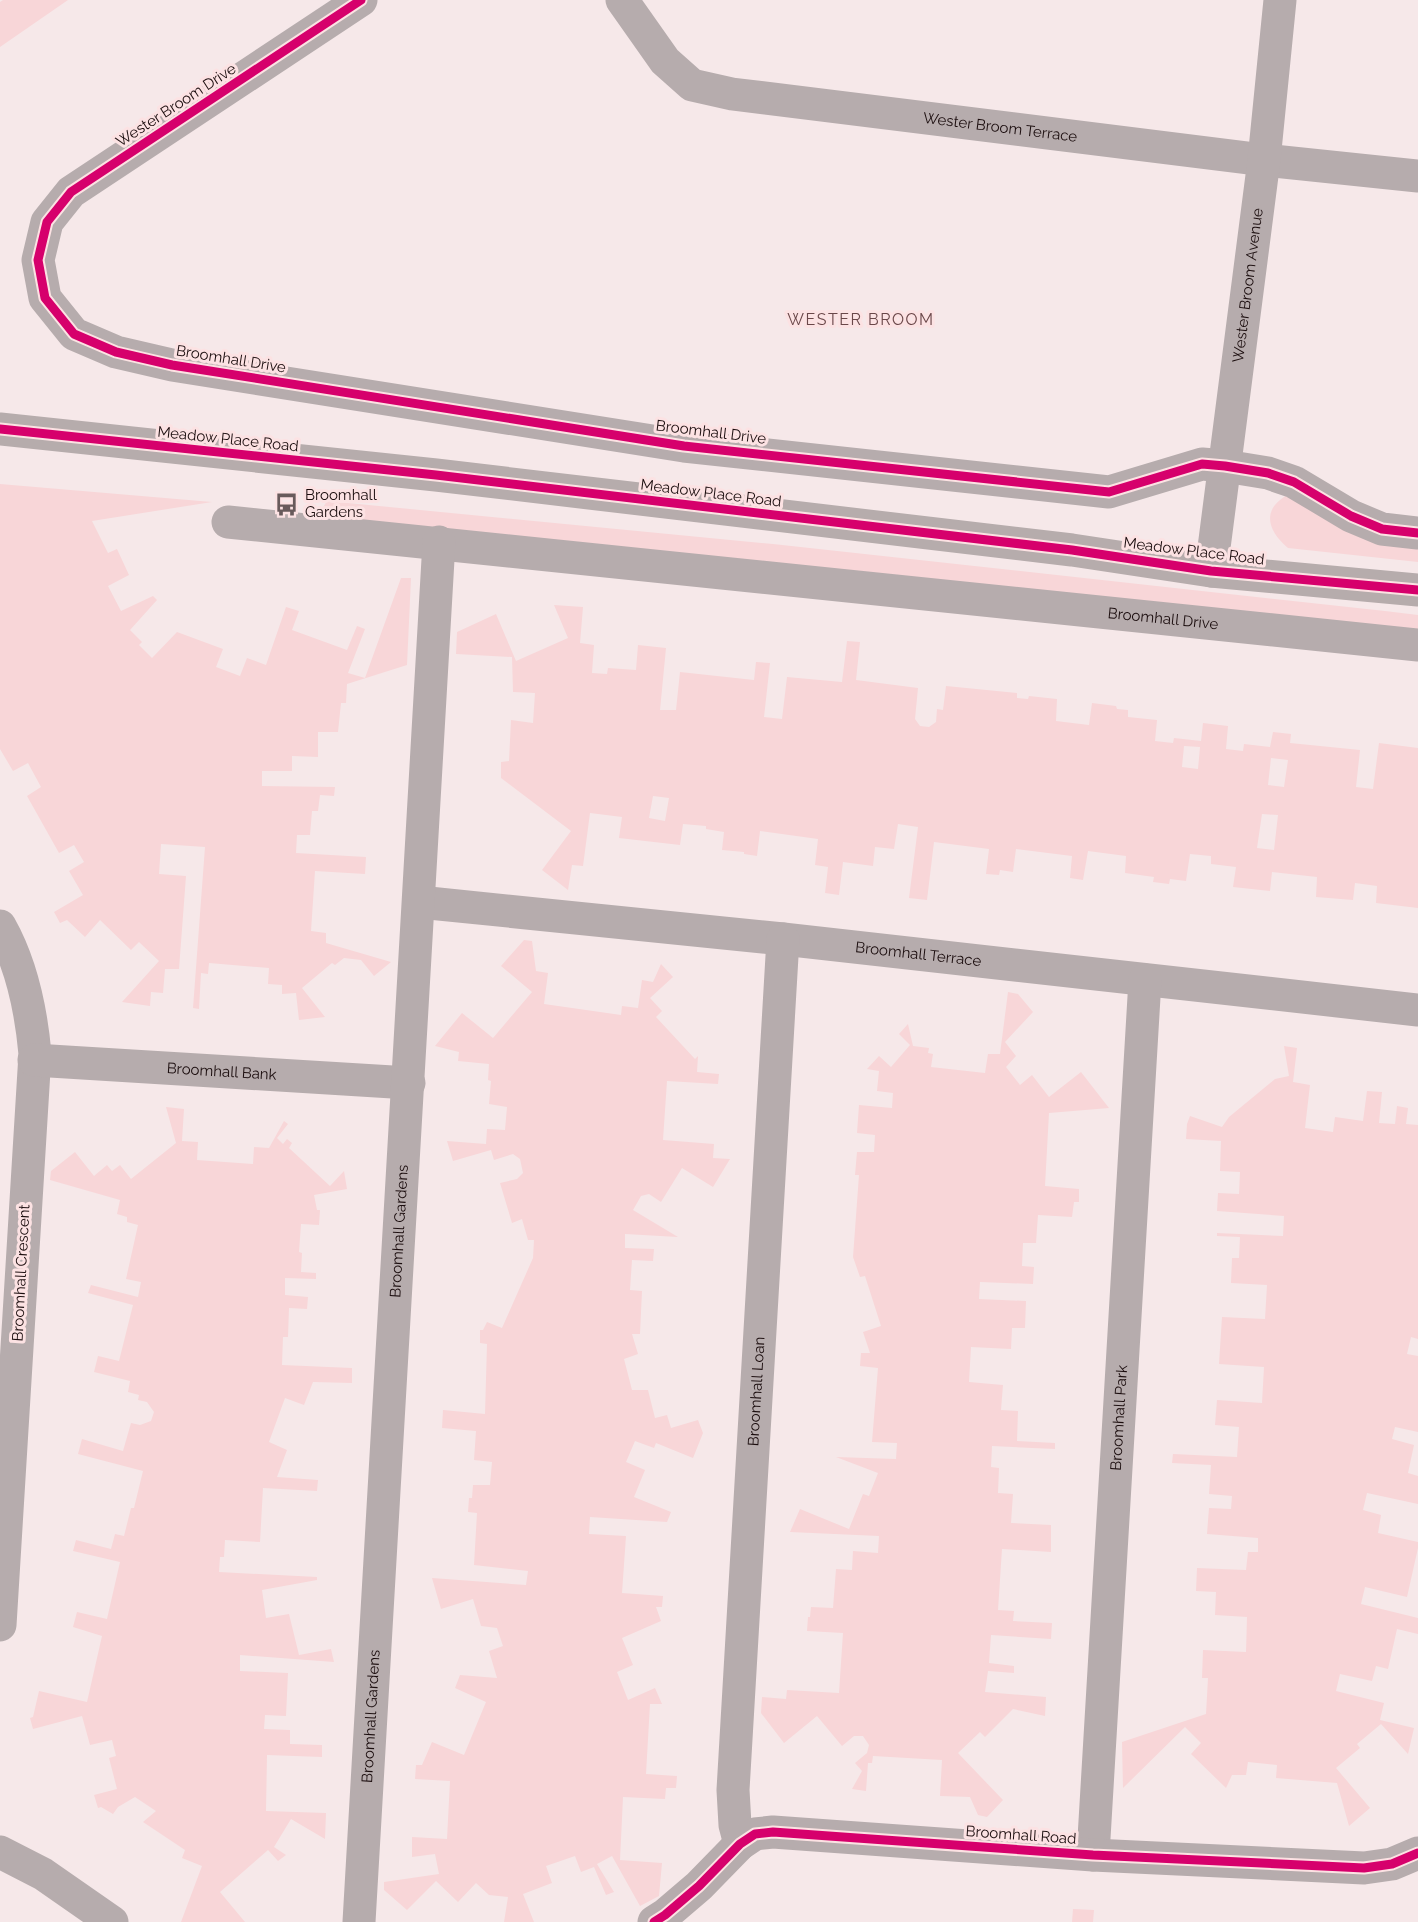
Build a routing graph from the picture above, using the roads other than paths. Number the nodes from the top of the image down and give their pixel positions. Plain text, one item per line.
1 (361, 0) edge
2 (622, 0) edge
3 (1280, 0) edge
4 (1264, 160) junction
5 (1418, 176) edge
6 (38, 260) joint
7 (0, 429) edge
8 (1225, 466) junction
9 (228, 522) dead end
10 (1418, 533) edge
11 (440, 542) junction
12 (1211, 571) junction
13 (1418, 590) edge
14 (1418, 645) edge
15 (419, 902) junction
16 (0, 926) edge
17 (783, 939) junction
18 (1145, 980) junction
19 (1418, 1010) edge
20 (34, 1060) junction
21 (408, 1083) junction
22 (0, 1625) edge
23 (740, 1844) junction
24 (0, 1852) edge
25 (1418, 1852) edge
26 (1093, 1855) junction
27 (112, 1922) edge
28 (359, 1922) edge
29 (654, 1922) edge

1 - 6 street, Wester Broom Drive
2 - 4 street, Wester Broom Terrace
3 - 4 street, Wester Broom Avenue
4 - 5 street, Wester Broom Terrace
4 - 8 street, Wester Broom Avenue
6 - 8 street, Broomhall Drive
7 - 12 main road, Meadow Place Road
8 - 10 street, Broomhall Drive
8 - 12 street, Wester Broom Avenue
9 - 11 street, Broomhall Drive
11 - 14 street, Broomhall Drive
11 - 15 street, Broomhall Gardens
12 - 13 main road, Meadow Place Road
15 - 17 street, Broomhall Terrace
15 - 21 street, Broomhall Gardens
16 - 20 street, Broomhall Crescent
17 - 18 street, Broomhall Terrace
17 - 23 street, Broomhall Loan
18 - 19 street, Broomhall Terrace
18 - 26 street, Broomhall Park
20 - 21 street, Broomhall Bank
20 - 22 street, Broomhall Crescent
21 - 28 street, Broomhall Gardens
23 - 26 street, Broomhall Road
23 - 29 street, Broomhall Road
24 - 27 street
25 - 26 street, Broomhall Road

